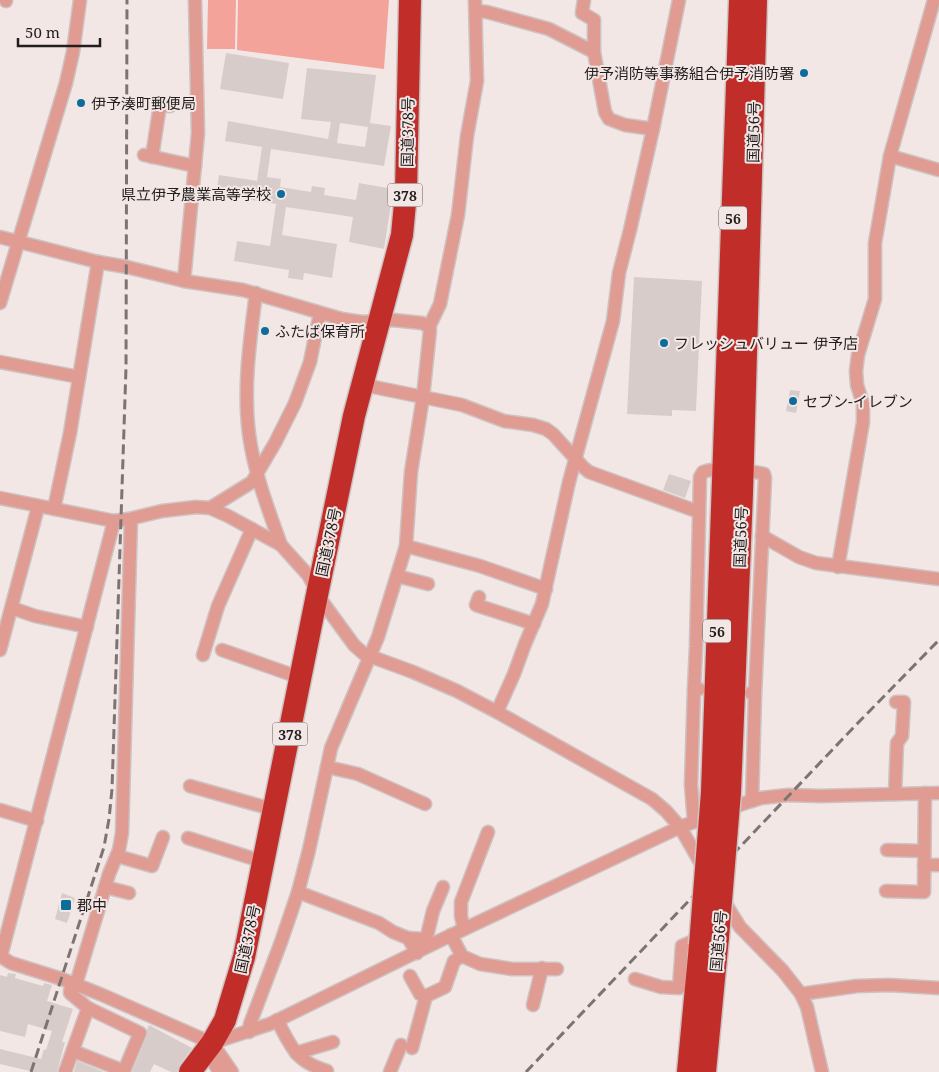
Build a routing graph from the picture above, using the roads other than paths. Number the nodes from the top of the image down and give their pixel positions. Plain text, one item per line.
1 (80, 0) edge
2 (195, 0) edge
3 (410, 0) edge
4 (584, 0) edge
5 (680, 0) edge
6 (740, 0) edge
7 (756, 0) edge
8 (934, 0) edge
9 (475, 6) edge
10 (594, 52) junction
11 (170, 106) dead end
12 (653, 129) junction
13 (890, 156) junction
14 (195, 166) junction
15 (939, 170) edge
16 (0, 237) edge
17 (18, 241) junction
18 (98, 262) junction
19 (184, 281) junction
20 (256, 293) junction
21 (0, 303) edge
22 (320, 313) junction
23 (379, 321) junction
24 (428, 327) junction
25 (0, 362) edge
26 (79, 377) junction
27 (364, 385) junction
28 (424, 397) junction
29 (576, 459) junction
30 (732, 470) junction
31 (258, 474) junction
32 (0, 498) edge
33 (38, 507) junction
34 (210, 508) junction
35 (54, 510) junction
36 (699, 512) junction
37 (131, 519) junction
38 (114, 521) junction
39 (252, 529) junction
40 (762, 536) junction
41 (281, 545) junction
42 (406, 546) junction
43 (838, 567) junction
44 (397, 576) junction
45 (939, 579) edge
46 (428, 584) dead end
47 (546, 589) junction
48 (318, 590) junction
49 (479, 597) dead end
50 (12, 608) junction
51 (534, 624) junction
52 (87, 628) junction
53 (0, 650) edge
54 (222, 650) dead end
55 (203, 655) dead end
56 (370, 657) junction
57 (300, 678) junction
58 (896, 702) dead end
59 (497, 712) junction
60 (327, 766) junction
61 (190, 786) dead end
62 (925, 793) junction
63 (939, 793) edge
64 (895, 794) junction
65 (752, 801) junction
66 (425, 804) dead end
67 (0, 810) edge
68 (274, 810) junction
69 (37, 821) junction
70 (694, 822) junction
71 (680, 827) junction
72 (488, 832) dead end
73 (163, 837) dead end
74 (188, 838) dead end
75 (887, 850) dead end
76 (924, 851) junction
77 (117, 856) junction
78 (264, 862) junction
79 (924, 865) junction
80 (939, 865) edge
81 (105, 887) junction
82 (442, 887) dead end
83 (886, 891) dead end
84 (298, 892) junction
85 (129, 893) dead end
86 (738, 923) junction
87 (464, 929) junction
88 (451, 935) junction
89 (408, 938) junction
90 (709, 941) junction
91 (417, 952) junction
92 (462, 956) junction
93 (3, 961) edge
94 (542, 968) junction
95 (558, 969) dead end
96 (410, 976) dead end
97 (635, 979) dead end
98 (74, 984) junction
99 (939, 988) edge
100 (801, 994) junction
101 (426, 996) junction
102 (533, 1005) dead end
103 (88, 1008) junction
104 (277, 1020) junction
105 (249, 1032) junction
106 (333, 1042) dead end
107 (212, 1043) junction
108 (72, 1051) junction
109 (296, 1053) junction
110 (327, 1071) edge
111 (65, 1072) edge
112 (190, 1072) edge
113 (220, 1072) edge
114 (232, 1072) edge
115 (390, 1072) edge
116 (688, 1072) edge
117 (705, 1072) edge
118 (822, 1072) edge

1 - 17 street
2 - 14 street
3 - 23 highway, 国道378号 / 378
4 - 10 street
5 - 12 street
6 - 30 highway, 国道56号 / 56
7 - 30 highway, 国道56号 / 56
8 - 13 street
9 - 10 street
9 - 24 street
10 - 12 street
11 - 14 street
12 - 29 street
13 - 15 street
13 - 43 street
14 - 19 street
16 - 17 street
17 - 18 street
17 - 21 street
18 - 19 street
18 - 26 street
19 - 20 street
20 - 22 street
20 - 31 street
22 - 23 street
22 - 31 street
23 - 24 street
23 - 27 highway, 国道378号 / 378
24 - 28 street
25 - 26 street
26 - 35 street
27 - 28 street
27 - 48 highway, 国道378号 / 378
28 - 29 street
28 - 42 street
29 - 36 street
29 - 47 street
30 - 36 street
30 - 40 street
30 - 90 highway, 国道56号 / 56, bridge
31 - 34 street
31 - 41 street
32 - 33 street
33 - 35 street
33 - 50 street
34 - 37 street
34 - 39 street
35 - 38 street
36 - 70 street
37 - 38 street
37 - 77 street
38 - 52 street
39 - 41 street
39 - 55 street
40 - 43 street
40 - 65 street
41 - 48 street
42 - 44 street
42 - 47 street
43 - 45 street
44 - 46 street
44 - 56 street
47 - 51 street
48 - 56 street
48 - 57 highway, 国道378号 / 378
49 - 51 street
50 - 52 street
50 - 53 street
51 - 59 street
52 - 69 street
54 - 57 street
56 - 59 street
56 - 60 street
57 - 68 highway, 国道378号 / 378
58 - 64 street
59 - 71 street
60 - 66 street
60 - 84 street
61 - 68 street
62 - 63 street
62 - 64 street
62 - 76 street
64 - 65 street
65 - 70 street
67 - 69 street
68 - 78 highway, 国道378号 / 378
69 - 93 street
70 - 71 street
71 - 86 street
71 - 87 street
72 - 87 street
73 - 77 street
74 - 78 street
75 - 76 street
76 - 79 street
77 - 81 street
78 - 107 highway, 国道378号 / 378
79 - 80 street
79 - 83 street
81 - 85 street
81 - 98 street
82 - 89 street
84 - 89 street
84 - 105 street
86 - 97 street
86 - 100 street
87 - 88 street
88 - 91 street
88 - 92 street
89 - 91 street
90 - 116 highway, 国道56号 / 56
90 - 117 highway, 国道56号 / 56
91 - 104 street
92 - 94 street
92 - 101 street
93 - 98 street
94 - 95 street
94 - 102 street
96 - 101 street
98 - 103 street
98 - 107 street
99 - 100 street
100 - 118 street
101 - 115 street
103 - 108 street
103 - 108 street
104 - 105 street
104 - 109 street
105 - 107 street
106 - 109 street
107 - 112 highway, 国道378号 / 378
107 - 113 street
107 - 114 street
108 - 111 street
109 - 110 street

